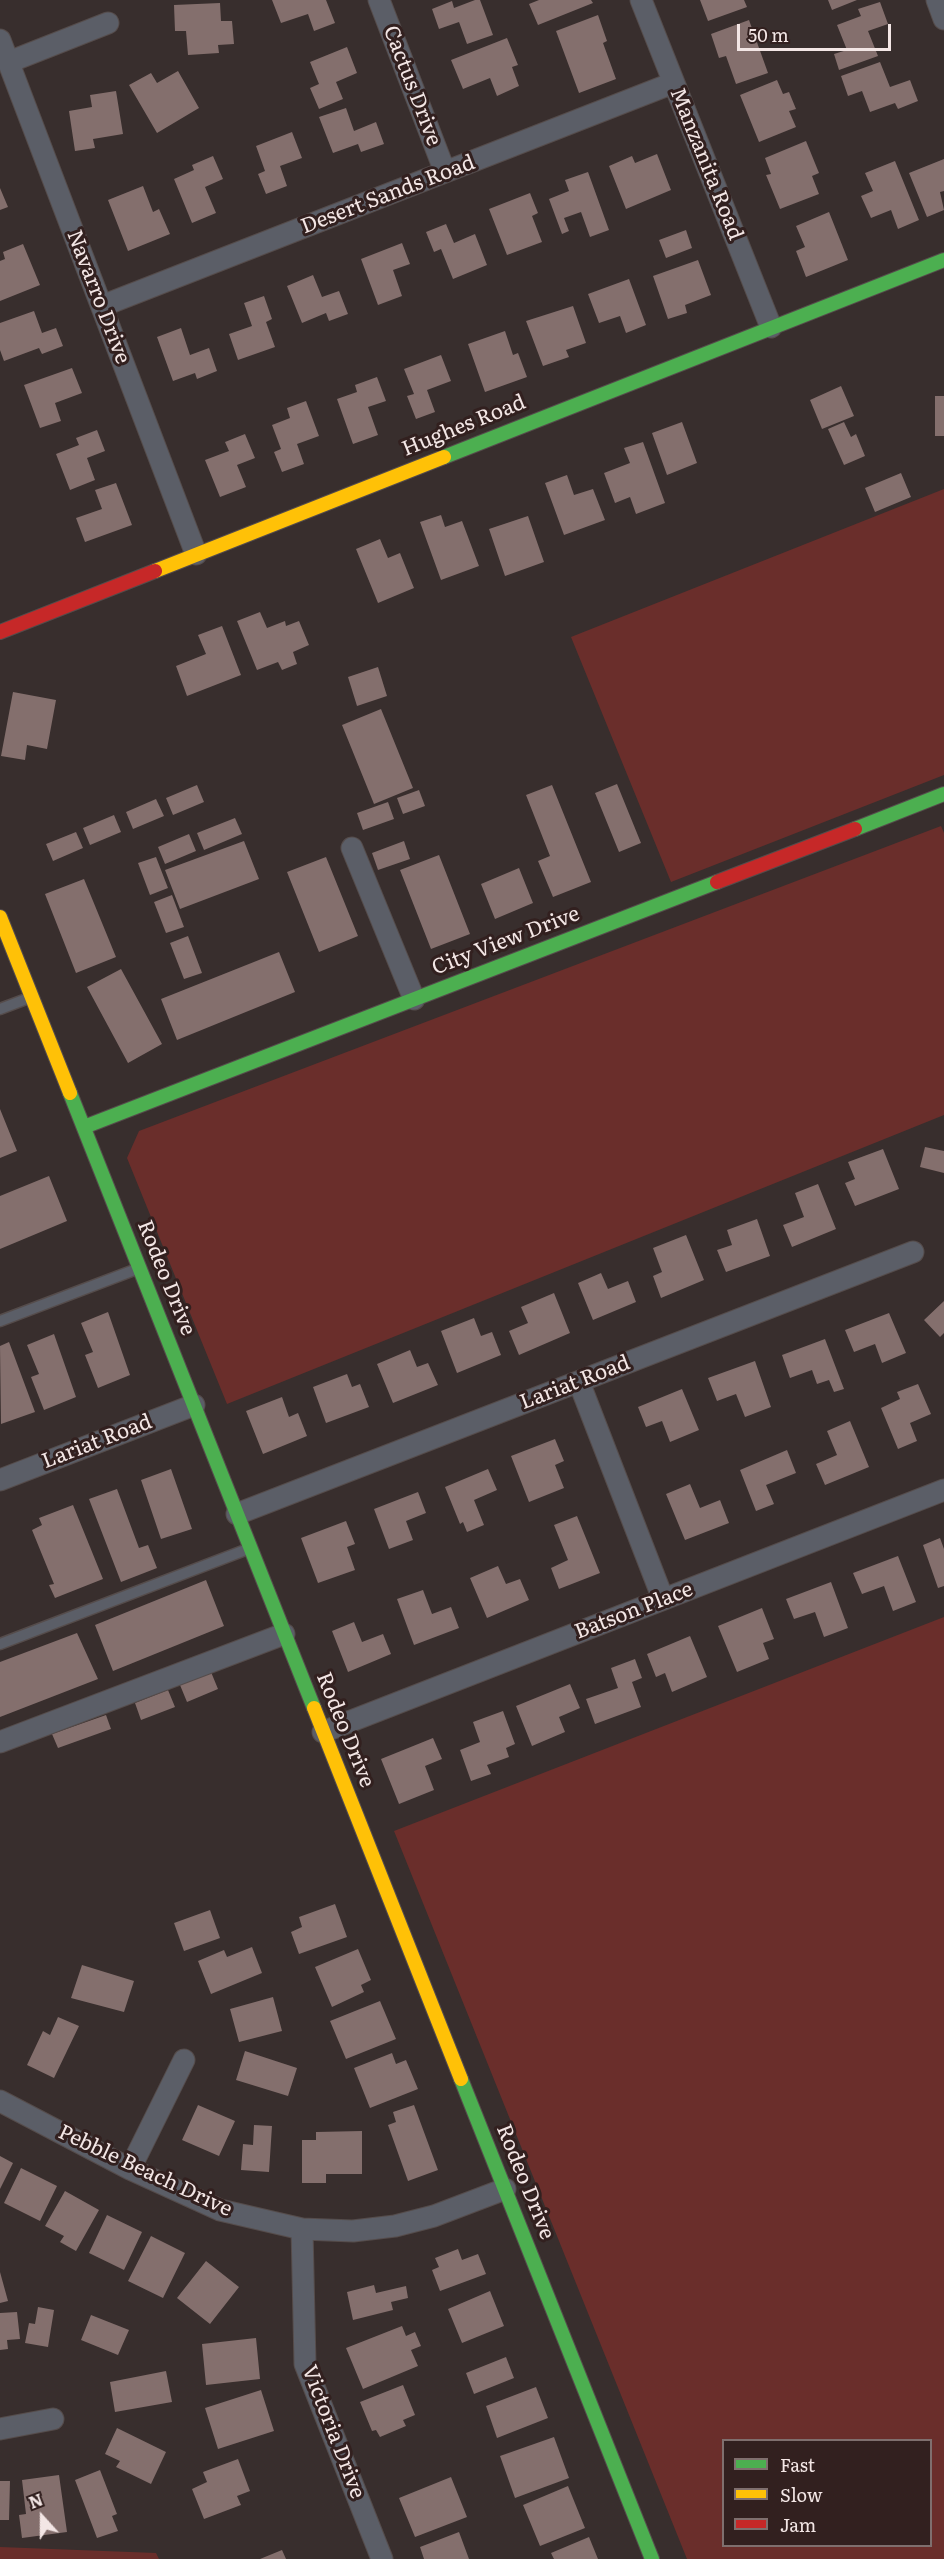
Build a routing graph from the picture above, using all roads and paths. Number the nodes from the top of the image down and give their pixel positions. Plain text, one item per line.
1 (379, 0) edge
2 (641, 0) edge
3 (937, 0) edge
4 (944, 19) edge
5 (108, 23) dead end
6 (0, 40) edge
7 (9, 62) junction
8 (674, 83) junction
9 (445, 172) junction
10 (944, 260) edge
11 (102, 306) junction
12 (771, 327) junction
13 (196, 554) junction
14 (0, 632) edge
15 (944, 794) edge
16 (352, 848) dead end
17 (0, 916) edge
18 (32, 997) junction
19 (414, 999) junction
20 (0, 1009) edge
21 (84, 1127) junction
22 (913, 1252) dead end
23 (140, 1268) junction
24 (0, 1320) edge
25 (579, 1382) junction
26 (194, 1405) junction
27 (0, 1480) edge
28 (944, 1491) edge
29 (237, 1514) junction
30 (251, 1548) junction
31 (663, 1599) junction
32 (284, 1634) junction
33 (0, 1644) edge
34 (323, 1732) junction
35 (0, 1742) edge
36 (184, 2060) dead end
37 (0, 2101) edge
38 (130, 2169) junction
39 (505, 2189) junction
40 (303, 2229) junction
41 (53, 2419) dead end
42 (0, 2429) edge
43 (382, 2559) edge
44 (652, 2559) edge

1 - 9 street, Cactus Drive
2 - 8 street, Manzanita Road
3 - 4 street
5 - 7 street
6 - 7 street, Navarro Drive
7 - 11 street, Navarro Drive
8 - 9 street, Desert Sands Road
8 - 12 street, Manzanita Road
9 - 11 street, Desert Sands Road
10 - 12 street, Hughes Road
11 - 13 street, Navarro Drive
12 - 13 street, Hughes Road
13 - 14 street, Hughes Road
15 - 19 street, City View Drive
16 - 19 street
17 - 18 street, Rodeo Drive
18 - 20 lane
18 - 21 street, Rodeo Drive
19 - 21 street, City View Drive
21 - 23 street, Rodeo Drive
22 - 25 street, Lariat Road
23 - 24 lane
23 - 26 street, Rodeo Drive
25 - 29 street, Lariat Road
25 - 31 street
26 - 27 street, Lariat Road
26 - 29 street, Rodeo Drive
28 - 31 street, Batson Place
29 - 30 street, Rodeo Drive
30 - 32 street, Rodeo Drive
30 - 33 lane
31 - 34 street, Batson Place
32 - 34 street, Rodeo Drive
32 - 35 street
34 - 39 street, Rodeo Drive
36 - 38 street
37 - 38 street, Pebble Beach Drive
38 - 40 street, Pebble Beach Drive
39 - 40 street, Pebble Beach Drive
39 - 44 street, Rodeo Drive
40 - 43 street, Victoria Drive
41 - 42 street

